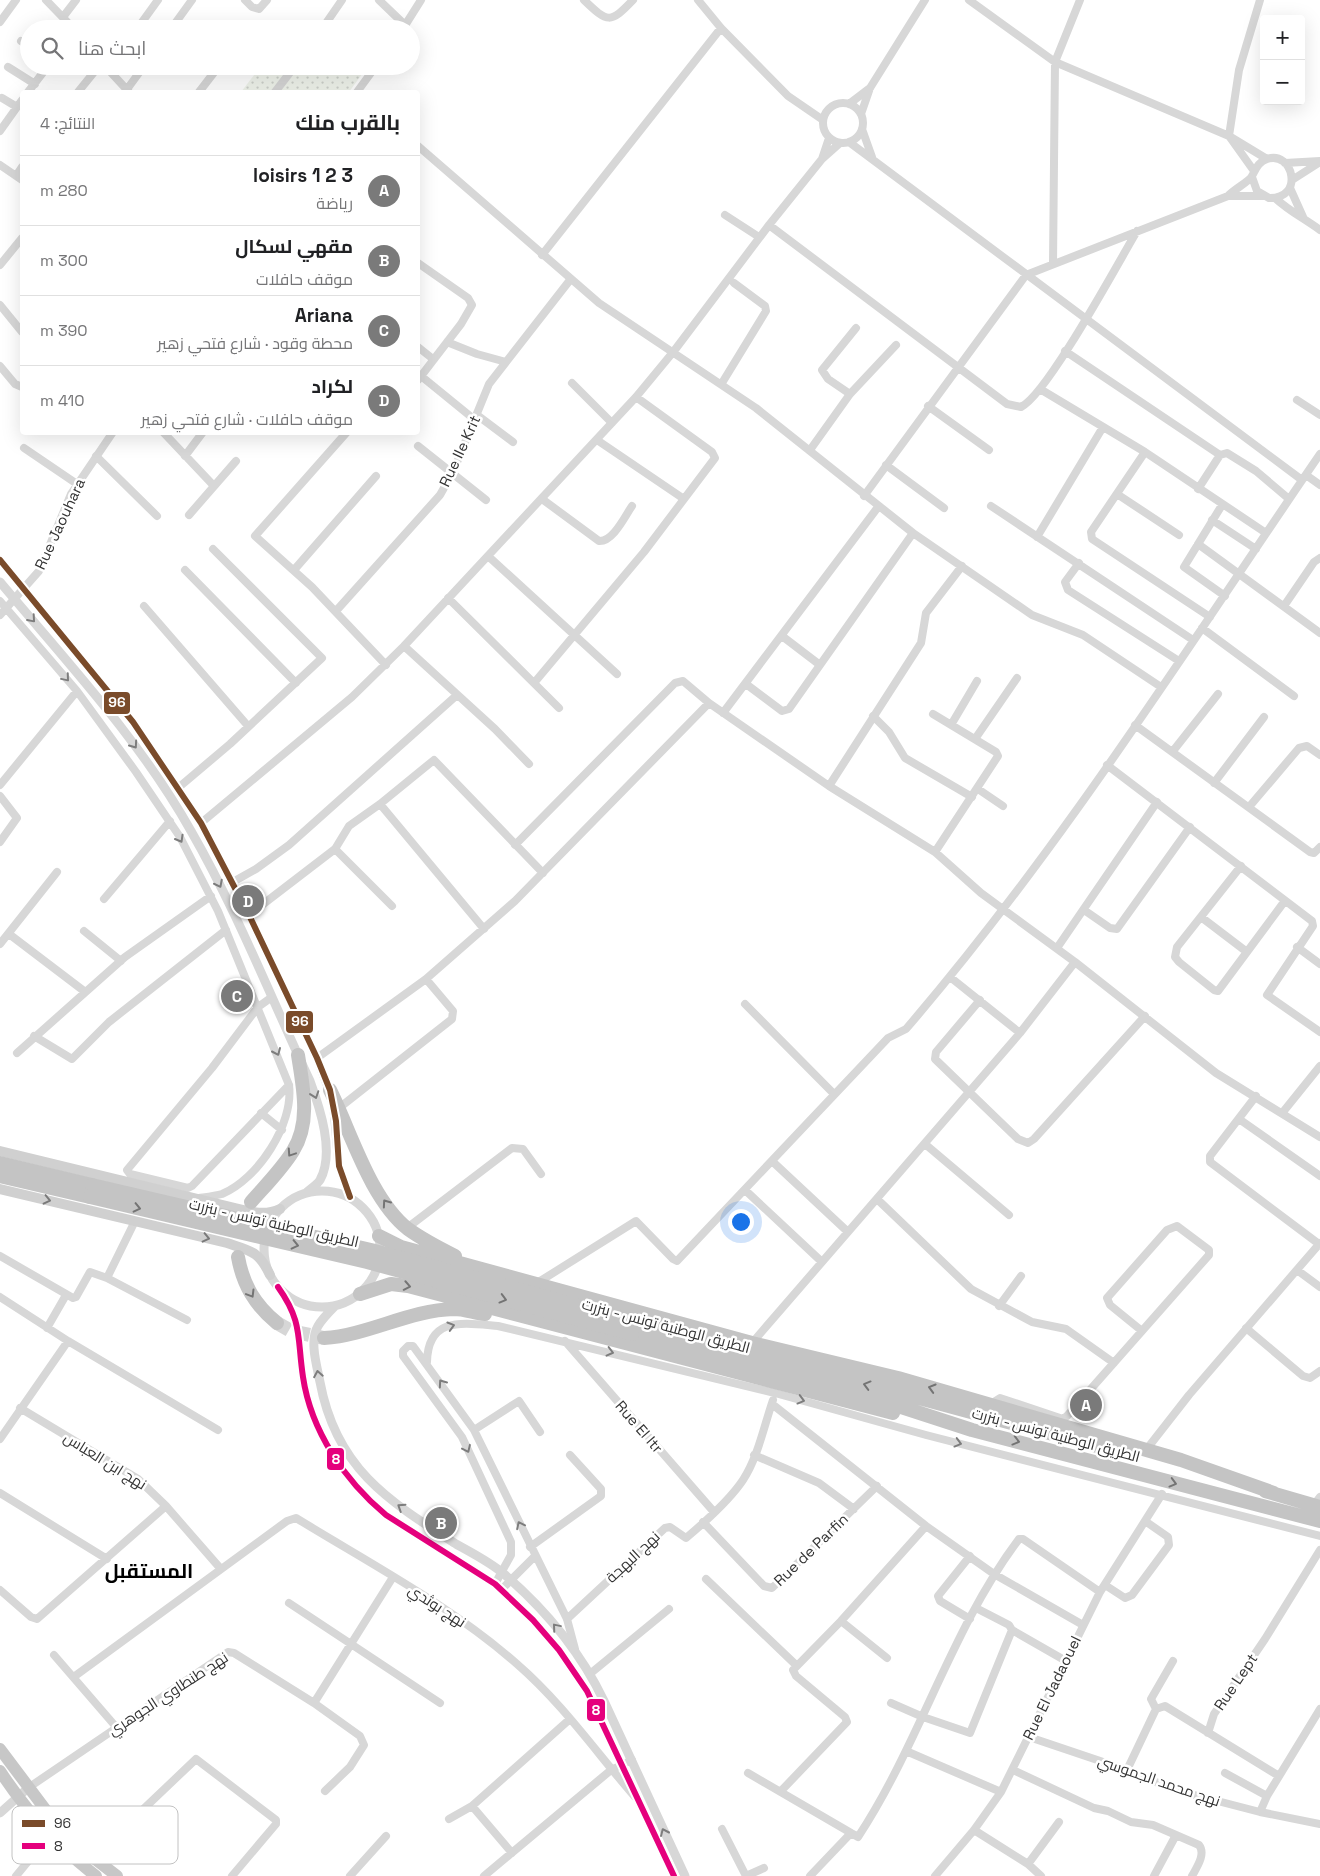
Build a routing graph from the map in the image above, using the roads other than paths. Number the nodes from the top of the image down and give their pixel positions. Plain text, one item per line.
1 (16, 0) edge
2 (46, 0) edge
3 (76, 0) edge
4 (158, 0) edge
5 (192, 0) edge
6 (245, 0) edge
7 (267, 0) edge
8 (342, 0) edge
9 (379, 0) edge
10 (421, 0) edge
11 (584, 0) edge
12 (633, 0) edge
13 (698, 0) edge
14 (925, 0) edge
15 (969, 0) edge
16 (1080, 0) edge
17 (1260, 0) edge
18 (63, 17) junction
19 (66, 20) edge
20 (144, 20) edge
21 (178, 20) edge
22 (328, 20) edge
23 (398, 20) edge
24 (408, 20) edge
25 (0, 22) edge
26 (721, 28) junction
27 (1055, 62) junction
28 (8, 67) dead end
29 (20, 75) edge
30 (21, 75) edge
31 (42, 75) edge
32 (96, 75) edge
33 (112, 75) edge
34 (138, 75) edge
35 (212, 75) edge
36 (287, 75) edge
37 (369, 75) edge
38 (35, 84) junction
39 (870, 88) junction
40 (30, 90) edge
41 (80, 90) edge
42 (125, 90) edge
43 (128, 90) edge
44 (201, 90) edge
45 (276, 90) edge
46 (358, 90) edge
47 (2, 98) dead end
48 (20, 103) edge
49 (849, 104) junction
50 (17, 107) junction
51 (809, 109) junction
52 (828, 109) junction
53 (861, 114) junction
54 (822, 120) junction
55 (862, 129) junction
56 (0, 130) edge
57 (1228, 136) junction
58 (828, 138) junction
59 (849, 142) junction
60 (840, 143) junction
61 (420, 148) edge
62 (872, 157) junction
63 (822, 159) junction
64 (1267, 159) junction
65 (1320, 161) edge
66 (1285, 163) junction
67 (3, 167) edge
68 (1253, 174) junction
69 (0, 177) edge
70 (19, 178) edge
71 (1292, 180) junction
72 (1290, 188) junction
73 (1228, 196) junction
74 (1263, 196) junction
75 (1275, 198) junction
76 (725, 215) dead end
77 (1303, 217) junction
78 (769, 225) junction
79 (1320, 230) edge
80 (1137, 231) junction
81 (759, 237) junction
82 (20, 240) edge
83 (542, 255) junction
84 (0, 264) edge
85 (420, 264) edge
86 (1052, 264) junction
87 (1026, 275) junction
88 (570, 280) junction
89 (734, 283) dead end
90 (0, 305) edge
91 (1086, 318) junction
92 (856, 328) dead end
93 (20, 330) edge
94 (447, 342) junction
95 (896, 345) dead end
96 (420, 348) edge
97 (674, 351) junction
98 (1065, 351) junction
99 (434, 359) junction
100 (506, 362) junction
101 (0, 366) edge
102 (958, 368) junction
103 (420, 377) edge
104 (420, 379) edge
105 (722, 383) junction
106 (572, 384) dead end
107 (19, 385) edge
108 (1040, 389) junction
109 (850, 394) junction
110 (636, 397) junction
111 (1297, 400) dead end
112 (928, 406) junction
113 (1320, 415) edge
114 (476, 418) junction
115 (612, 423) junction
116 (1103, 427) junction
117 (110, 435) edge
118 (166, 435) edge
119 (201, 435) edge
120 (344, 435) edge
121 (597, 440) junction
122 (513, 442) dead end
123 (418, 446) dead end
124 (24, 448) dead end
125 (810, 450) junction
126 (989, 450) dead end
127 (1145, 452) junction
128 (1320, 454) edge
129 (1220, 455) junction
130 (96, 456) junction
131 (184, 456) junction
132 (236, 460) dead end
133 (886, 465) junction
134 (453, 472) junction
135 (376, 476) dead end
136 (1304, 477) junction
137 (77, 484) junction
138 (1320, 485) edge
139 (214, 486) junction
140 (1198, 489) junction
141 (1117, 494) junction
142 (864, 496) junction
143 (542, 499) junction
144 (684, 499) junction
145 (1289, 499) junction
146 (486, 500) dead end
147 (1222, 505) junction
148 (632, 506) dead end
149 (991, 506) dead end
150 (878, 507) junction
151 (944, 508) dead end
152 (189, 515) dead end
153 (157, 516) dead end
154 (1212, 520) junction
155 (913, 533) junction
156 (1266, 533) junction
157 (1179, 535) dead end
158 (1037, 537) junction
159 (1198, 544) junction
160 (212, 549) dead end
161 (1256, 549) junction
162 (488, 556) junction
163 (1320, 558) edge
164 (0, 560) edge
165 (1079, 563) junction
166 (962, 566) junction
167 (185, 570) dead end
168 (294, 570) junction
169 (1240, 574) junction
170 (0, 582) edge
171 (24, 590) junction
172 (1225, 596) junction
173 (448, 598) junction
174 (15, 600) junction
175 (0, 601) edge
176 (144, 606) dead end
177 (1284, 606) junction
178 (6, 608) junction
179 (336, 611) junction
180 (0, 614) edge
181 (1210, 617) junction
182 (1202, 628) junction
183 (1320, 633) edge
184 (782, 636) junction
185 (574, 637) junction
186 (1193, 640) junction
187 (404, 646) junction
188 (1178, 661) junction
189 (386, 664) junction
190 (820, 665) junction
191 (617, 674) dead end
192 (1017, 678) dead end
193 (977, 681) dead end
194 (296, 683) junction
195 (534, 683) junction
196 (746, 684) junction
197 (1161, 686) junction
198 (77, 691) junction
199 (1218, 694) dead end
200 (457, 695) junction
201 (1294, 696) dead end
202 (709, 703) junction
203 (559, 708) dead end
204 (723, 713) junction
205 (933, 714) dead end
206 (873, 716) junction
207 (1264, 717) dead end
208 (951, 725) junction
209 (1135, 725) junction
210 (248, 726) junction
211 (975, 739) junction
212 (1173, 751) junction
213 (1320, 755) edge
214 (529, 764) dead end
215 (1108, 765) junction
216 (1214, 782) junction
217 (0, 785) edge
218 (829, 786) junction
219 (178, 788) junction
220 (978, 789) junction
221 (0, 796) edge
222 (972, 797) junction
223 (1157, 802) junction
224 (380, 804) junction
225 (1003, 806) dead end
226 (1249, 808) junction
227 (170, 821) junction
228 (201, 823) junction
229 (1190, 827) junction
230 (0, 842) edge
231 (515, 845) junction
232 (1320, 848) edge
233 (335, 849) junction
234 (935, 852) junction
235 (1240, 866) junction
236 (57, 872) dead end
237 (543, 873) junction
238 (231, 883) junction
239 (211, 896) junction
240 (104, 899) dead end
241 (1284, 902) junction
242 (392, 906) dead end
243 (1004, 910) junction
244 (1084, 910) junction
245 (249, 915) junction
246 (1201, 917) junction
247 (484, 929) junction
248 (226, 930) junction
249 (84, 931) dead end
250 (9, 934) junction
251 (0, 944) edge
252 (1297, 947) junction
253 (1057, 948) junction
254 (1247, 952) junction
255 (121, 961) junction
256 (1075, 962) junction
257 (1320, 964) edge
258 (950, 977) junction
259 (426, 979) junction
260 (84, 991) junction
261 (272, 997) junction
262 (980, 1000) junction
263 (746, 1004) dead end
264 (258, 1007) junction
265 (1145, 1016) junction
266 (1320, 1032) edge
267 (1020, 1033) junction
268 (34, 1036) junction
269 (17, 1053) dead end
270 (298, 1055) junction
271 (318, 1058) junction
272 (1319, 1069) edge
273 (289, 1085) junction
274 (330, 1090) junction
275 (969, 1092) junction
276 (834, 1094) junction
277 (1256, 1096) junction
278 (339, 1108) junction
279 (1283, 1112) junction
280 (260, 1113) junction
281 (1239, 1119) junction
282 (282, 1130) junction
283 (1320, 1137) edge
284 (924, 1144) junction
285 (0, 1152) edge
286 (773, 1162) junction
287 (0, 1163) edge
288 (541, 1174) dead end
289 (0, 1176) edge
290 (1320, 1176) edge
291 (0, 1189) edge
292 (745, 1190) junction
293 (91, 1191) junction
294 (306, 1193) junction
295 (199, 1198) junction
296 (350, 1198) junction
297 (877, 1199) junction
298 (251, 1202) dead end
299 (280, 1209) junction
300 (1010, 1215) dead end
301 (135, 1221) junction
302 (407, 1228) junction
303 (848, 1232) junction
304 (379, 1236) junction
305 (1320, 1244) edge
306 (0, 1256) edge
307 (238, 1257) dead end
308 (822, 1262) junction
309 (1297, 1270) junction
310 (270, 1275) junction
311 (1021, 1276) dead end
312 (107, 1278) junction
313 (516, 1278) junction
314 (537, 1283) junction
315 (278, 1287) junction
316 (1320, 1287) edge
317 (360, 1294) junction
318 (66, 1295) junction
319 (0, 1297) edge
320 (335, 1306) junction
321 (999, 1306) junction
322 (520, 1315) junction
323 (187, 1320) dead end
324 (277, 1323) tunnel mouth
325 (47, 1328) junction
326 (634, 1328) junction
327 (1246, 1328) junction
328 (1142, 1331) junction
329 (324, 1338) tunnel mouth
330 (68, 1341) junction
331 (565, 1341) junction
332 (752, 1343) junction
333 (427, 1362) junction
334 (1114, 1363) junction
335 (1320, 1371) edge
336 (775, 1393) junction
337 (772, 1404) junction
338 (989, 1405) junction
339 (20, 1408) junction
340 (218, 1430) dead end
341 (474, 1430) junction
342 (972, 1430) junction
343 (540, 1432) dead end
344 (0, 1438) edge
345 (1146, 1450) junction
346 (570, 1455) dead end
347 (754, 1455) junction
348 (877, 1486) junction
349 (0, 1493) edge
350 (1274, 1493) junction
351 (1162, 1494) junction
352 (1318, 1503) edge
353 (166, 1506) junction
354 (854, 1509) junction
355 (714, 1512) junction
356 (1145, 1521) junction
357 (1320, 1521) edge
358 (703, 1522) junction
359 (926, 1526) junction
360 (1320, 1536) edge
361 (530, 1548) junction
362 (1320, 1550) edge
363 (535, 1556) junction
364 (970, 1556) junction
365 (106, 1559) junction
366 (220, 1568) junction
367 (502, 1572) junction
368 (994, 1574) junction
369 (393, 1577) junction
370 (706, 1579) dead end
371 (510, 1580) junction
372 (1105, 1585) junction
373 (498, 1587) junction
374 (0, 1590) edge
375 (1100, 1592) junction
376 (289, 1603) dead end
377 (976, 1608) junction
378 (668, 1609) dead end
379 (567, 1619) junction
380 (970, 1620) junction
381 (841, 1622) junction
382 (1083, 1625) junction
383 (1012, 1630) junction
384 (352, 1644) junction
385 (575, 1649) junction
386 (54, 1655) dead end
387 (887, 1658) dead end
388 (1066, 1661) junction
389 (1173, 1661) dead end
390 (796, 1665) junction
391 (591, 1673) junction
392 (75, 1676) junction
393 (314, 1703) junction
394 (891, 1703) dead end
395 (440, 1704) dead end
396 (1156, 1709) junction
397 (1319, 1713) edge
398 (923, 1717) junction
399 (570, 1719) junction
400 (117, 1728) junction
401 (1208, 1733) junction
402 (1029, 1737) junction
403 (0, 1749) edge
404 (906, 1751) junction
405 (632, 1760) junction
406 (622, 1764) junction
407 (612, 1770) junction
408 (1012, 1770) junction
409 (1127, 1770) junction
410 (0, 1772) edge
411 (748, 1773) dead end
412 (1225, 1773) dead end
413 (1280, 1776) junction
414 (28, 1788) junction
415 (325, 1791) dead end
416 (780, 1791) junction
417 (1001, 1792) junction
418 (16, 1796) junction
419 (1267, 1796) junction
420 (640, 1803) junction
421 (24, 1806) edge
422 (43, 1806) edge
423 (147, 1806) edge
424 (472, 1806) junction
425 (1260, 1812) junction
426 (0, 1813) edge
427 (449, 1819) dead end
428 (1059, 1822) dead end
429 (1320, 1824) edge
430 (722, 1829) dead end
431 (974, 1830) junction
432 (851, 1833) junction
433 (1176, 1835) junction
434 (386, 1836) dead end
435 (512, 1853) junction
436 (26, 1864) edge
437 (82, 1864) edge
438 (102, 1864) edge
439 (1028, 1864) junction
440 (764, 1868) dead end
441 (352, 1875) edge
442 (16, 1876) edge
443 (96, 1876) edge
444 (117, 1876) edge
445 (232, 1876) edge
446 (484, 1876) edge
447 (674, 1876) edge
448 (684, 1876) edge
449 (746, 1876) edge
450 (810, 1876) edge
451 (935, 1876) edge
452 (1040, 1876) edge
453 (1154, 1876) edge
454 (1192, 1876) edge

1 - 25 street
2 - 18 street
3 - 18 street
4 - 20 street
5 - 21 street
6 - 7 street
8 - 22 street
9 - 23 street
10 - 24 street
11 - 12 street
13 - 26 street
14 - 39 street
15 - 27 street
16 - 27 street
17 - 57 street
18 - 19 street
26 - 51 street
26 - 83 street
27 - 57 street
27 - 86 street
28 - 29 street
30 - 38 street
31 - 38 street
32 - 41 street
33 - 42 street
34 - 43 street
35 - 44 street
36 - 45 street
37 - 46 street
38 - 40 street
39 - 49 street
39 - 53 street
47 - 50 street
48 - 50 street
49 - 52 street
49 - 53 street
50 - 56 street
51 - 52 street
51 - 54 street
52 - 54 street
53 - 55 street
54 - 58 street
55 - 59 street
55 - 62 street
57 - 64 street
57 - 68 street
58 - 60 street
58 - 63 street
59 - 60 street
59 - 62 street
60 - 63 street
61 - 83 street
62 - 87 street
63 - 78 street
64 - 66 street
64 - 68 street
65 - 66 street
65 - 71 street
66 - 71 street
67 - 69 street
67 - 70 street
68 - 73 street
68 - 74 street
71 - 72 street
72 - 75 street
72 - 77 street
73 - 74 street
73 - 80 street
74 - 75 street
75 - 77 street
76 - 81 street
77 - 79 street
78 - 81 street
78 - 102 street
80 - 86 street
80 - 91 street
81 - 97 street
82 - 84 street
83 - 88 street
85 - 94 street
86 - 87 street
87 - 91 street
87 - 102 street
88 - 97 street
88 - 100 street, Rue Ile Krit
89 - 105 street
90 - 93 street
91 - 98 street
91 - 136 street
92 - 109 street
94 - 99 street
94 - 100 street
95 - 109 street
96 - 99 street
97 - 105 street
97 - 110 street
98 - 108 street
98 - 129 street
99 - 103 street
100 - 114 street, Rue Ile Krit
101 - 107 street
102 - 108 street
102 - 112 street
104 - 114 street
105 - 125 street
106 - 115 street
108 - 116 street
109 - 125 street
110 - 115 street
110 - 144 street
111 - 113 street
112 - 126 street
112 - 133 street
114 - 122 street
114 - 134 street, Rue Ile Krit
115 - 121 street
116 - 127 street
116 - 158 street
117 - 130 street, Rue Jaouhara
118 - 131 street
119 - 131 street
120 - 168 street
121 - 143 street
121 - 144 street
123 - 134 street
124 - 137 street
125 - 142 street
127 - 140 street
127 - 141 street
128 - 136 street
129 - 140 street
129 - 145 street
130 - 137 street, Rue Jaouhara
130 - 153 street
131 - 139 street
132 - 139 street
133 - 142 street
133 - 151 street
134 - 146 street
134 - 179 street, Rue Ile Krit
135 - 168 street
136 - 138 street
136 - 145 street
137 - 171 street, Rue Jaouhara
139 - 152 street
140 - 147 street
141 - 157 street
141 - 181 street
142 - 150 street
143 - 148 street
143 - 162 street
144 - 185 street
145 - 156 street
147 - 154 street
147 - 156 street
149 - 158 street
150 - 155 street
150 - 184 street
154 - 159 street
154 - 161 street
155 - 166 street
155 - 190 street
156 - 161 street
158 - 165 street
159 - 169 street
159 - 172 street
160 - 194 street
161 - 169 street
162 - 173 street
162 - 185 street
163 - 177 street
164 - 171 street
165 - 186 street
165 - 188 street
166 - 197 street
166 - 206 street
167 - 194 street
168 - 179 street
169 - 172 street
169 - 177 street
170 - 174 street
171 - 174 street, Rue Jaouhara
171 - 219 street
172 - 181 street
173 - 187 street
173 - 195 street
174 - 178 street, Rue Jaouhara
174 -> 261 street
175 - 178 street
176 - 210 street
177 - 183 street
178 - 180 street, Rue Jaouhara
178 -> 198 street
179 - 189 street
181 - 182 street
182 - 186 street
182 - 201 street
184 - 190 street
184 - 196 street
185 - 191 street
185 - 195 street
186 - 188 street
187 - 189 street
187 - 200 street
188 - 197 street
189 - 228 street
190 - 196 street
192 - 211 street
193 - 208 street
194 - 210 street
195 - 203 street
196 - 204 street
197 - 209 street
198 - 217 street
198 - 227 street
199 - 212 street
200 - 214 street
200 - 238 street
202 - 204 street
202 - 231 street
202 - 237 street
204 - 218 street
205 - 208 street
206 - 218 street
206 - 222 street
207 - 216 street
208 - 211 street
209 - 212 street
209 - 215 street
210 - 219 street
211 - 220 street
212 - 216 street
213 - 226 street
215 - 223 street
215 - 243 street
216 - 226 street
218 - 234 street
219 - 228 street
220 - 222 street
220 - 225 street
221 - 230 street
222 - 234 street
223 - 229 street
223 - 244 street
224 - 231 street
224 - 233 street
224 - 247 street
226 - 232 street
227 -> 239 street
227 - 240 street
228 - 238 street
229 - 235 street
229 - 244 street
231 - 237 street
233 - 242 street
233 - 245 street
234 - 243 street
235 - 241 street
235 - 246 street
236 - 250 street
237 - 247 street
238 - 245 street
239 - 248 street
239 - 255 street
241 - 252 street
241 - 254 street
243 - 253 street
243 - 258 street
244 - 253 street
245 - 271 street
246 - 254 street
246 - 254 street
247 - 259 street
248 - 264 street
248 - 268 street
249 - 255 street
250 - 251 street
250 - 260 street
252 - 257 street
252 - 266 street
253 - 256 street
255 - 260 street
256 - 265 street
256 - 267 street
258 - 262 street
258 - 276 street
259 - 271 street
259 - 278 street
260 - 268 street
261 - 264 street
261 - 270 street
262 - 267 street
262 - 275 street
263 - 276 street
264 -> 273 street
264 - 280 street
265 - 275 street
265 - 277 street
267 - 275 street
268 - 269 street
270 -> 294 street
270 -> 298 highway
271 - 274 street
272 - 279 street
273 - 280 street
273 - 282 street
274 - 278 highway
274 - 296 street
275 - 284 street
276 - 286 street
277 - 279 street
277 - 281 street
302 -> 278 highway
279 - 283 street
280 - 282 street
281 - 290 street
281 - 305 street
282 - 295 street
284 - 297 street
284 - 300 street
285 - 295 main road
286 - 292 street
286 - 303 street
287 - 293 highway, الطريق الوطنية تونس - بنزرت
288 - 302 street
289 - 293 highway, الطريق الوطنية تونس - بنزرت
291 -> 301 main road
292 - 308 street
292 - 314 street
293 - 326 highway, الطريق الوطنية تونس - بنزرت, bridge
294 - 296 street
294 - 299 street
295 - 299 main road
296 - 304 street
297 - 303 street
297 - 321 street
299 - 310 street
301 -> 310 main road
301 - 312 street
302 - 313 highway
303 - 308 street
304 - 313 highway
304 - 317 street
305 - 309 street
306 - 318 street
307 -> 324 highway
308 - 332 street
309 - 316 street
309 - 327 street
310 - 315 street
311 - 321 street
312 - 318 street
312 - 323 street
313 - 314 highway
314 - 332 highway
315 - 320 street
315 - 373 street
317 - 320 street
317 -> 322 highway
318 - 325 street
319 - 325 street
367 -> 320 street
321 - 334 street
322 - 329 highway
322 - 342 highway
325 - 330 street
326 - 342 highway, الطريق الوطنية تونس - بنزرت
350 -> 326 highway, الطريق الوطنية تونس - بنزرت
327 - 335 street
327 - 345 street
328 - 328 street
328 - 334 street
330 - 339 street
330 - 340 street
333 -> 331 street
331 -> 336 street
331 - 355 street, Rue El Itr
338 -> 332 highway
341 -> 333 street
333 -> 367 street
334 - 338 street
336 - 337 street
336 -> 351 street
337 - 347 street
337 - 348 street
338 - 345 highway
339 - 344 street
339 - 353 street, نهج ابن العباس
341 - 343 street
361 -> 341 street
342 -> 357 highway, الطريق الوطنية تونس - بنزرت
345 - 350 highway
346 - 361 street
347 - 354 street
347 - 355 street
348 - 354 street, Rue de Parfin
348 - 359 street
349 - 365 street
350 - 352 highway, الطريق الوطنية تونس - بنزرت
351 - 356 street, Rue El Jadaouel
351 - 360 street
353 - 365 street
353 - 366 street, نهج ابن العباس
354 - 358 street, Rue de Parfin
355 - 358 street
356 - 372 street, Rue El Jadaouel
356 - 372 street
358 - 379 street, نهج البهجة
359 - 364 street
359 - 381 street
361 - 363 street
362 - 401 street, Rue Lept
363 - 371 street
363 - 379 street
364 - 368 street
364 - 380 street
365 - 374 street
366 - 369 street, نهج بوثدي
366 - 392 street
367 - 371 street
367 - 373 street
368 - 375 street
368 - 377 street
368 - 382 street
369 - 384 street
369 - 399 street, نهج بوثدي
370 - 390 street
371 - 373 street
385 -> 371 street
372 - 375 street, Rue El Jadaouel
373 - 406 street
375 - 382 street, Rue El Jadaouel
376 - 384 street
377 - 380 street
377 - 383 street
378 - 391 street
379 - 385 street
380 - 398 street
381 - 387 street
381 - 390 street
382 - 388 street, Rue El Jadaouel
383 - 388 street
383 - 398 street
384 - 393 street
384 - 395 street
385 - 391 street
386 - 392 street
388 - 402 street, Rue El Jadaouel
389 - 396 street
390 - 416 street
391 - 405 street
392 - 400 street
393 - 400 street, نهج طنطاوي الجوهري
393 - 415 street
394 - 398 street
396 - 401 street
396 - 409 street
397 - 413 street
398 - 404 street
399 - 407 street, نهج بوثدي
399 - 424 street
400 - 414 street, نهج طنطاوي الجوهري
401 - 413 street
402 - 408 street, Rue El Jadaouel
402 - 409 street, نهج محمد الجموسي
403 - 414 highway
404 - 417 street
404 - 432 street
405 - 406 street
448 -> 405 street
406 - 407 street
406 - 420 street
407 - 420 street, نهج بوثدي
407 - 435 street
408 - 417 street, Rue El Jadaouel
408 - 433 street
409 - 425 street, نهج محمد الجموسي
410 - 418 highway
411 - 416 street
412 - 419 street
413 - 419 street
414 - 418 street
414 - 422 highway
416 - 432 street
417 - 431 street, Rue El Jadaouel
418 - 421 highway
418 - 426 street
419 - 425 street
420 - 447 street
423 - 445 street
424 - 427 street
424 - 435 street
425 - 429 street, نهج محمد الجموسي
428 - 439 street
430 - 449 street
431 - 439 street
431 - 451 street, Rue El Jadaouel
432 - 450 street
433 - 453 street
433 - 454 street
434 - 441 street
435 - 446 street
436 - 442 street
437 - 443 highway
438 - 444 highway
439 - 452 street
440 - 449 street

